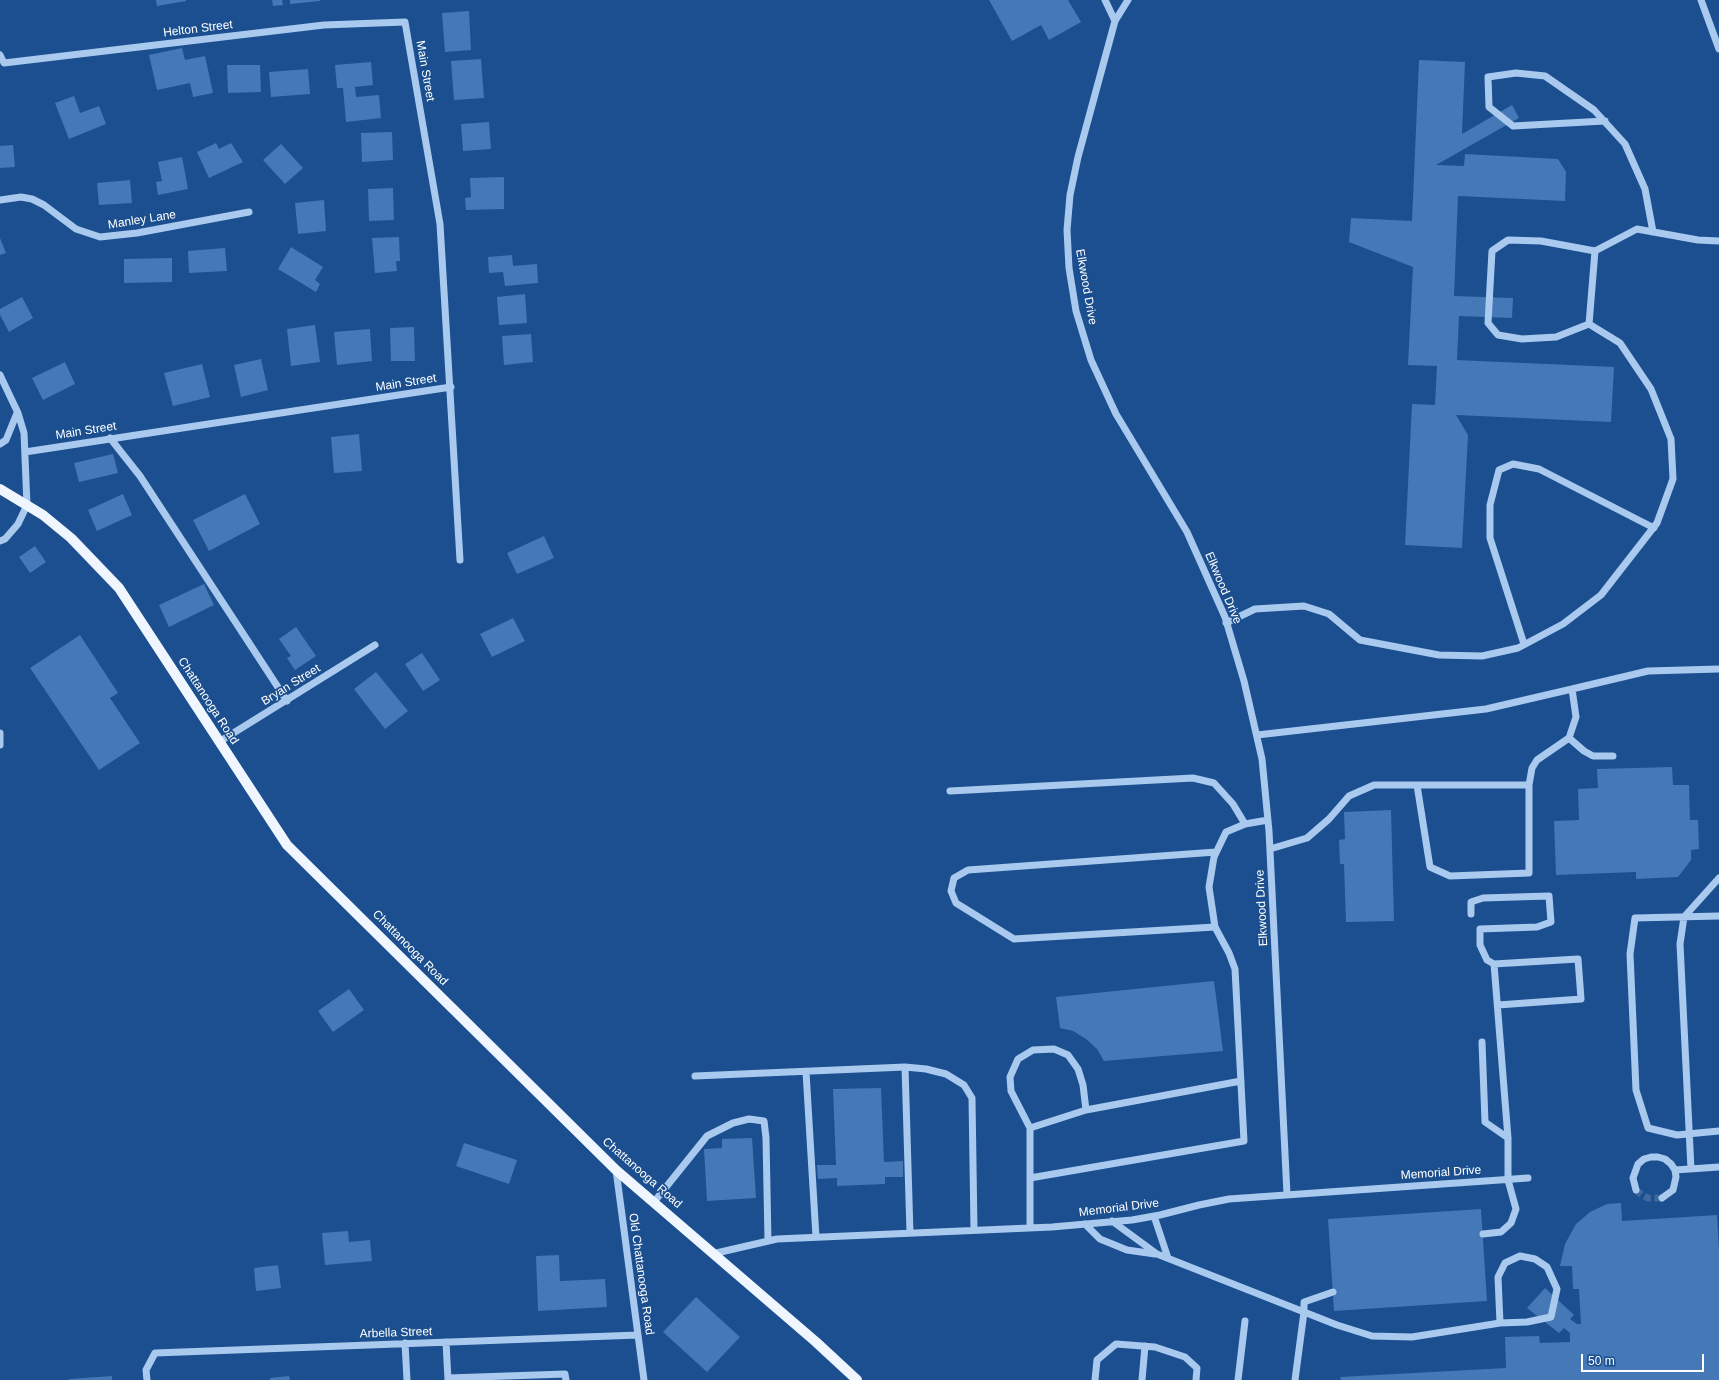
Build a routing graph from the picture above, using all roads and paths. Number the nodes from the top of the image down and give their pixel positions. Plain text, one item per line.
1 (1105, 0) edge
2 (1128, 0) edge
3 (1701, 0) edge
4 (1115, 21) junction
5 (405, 22) joint
6 (1719, 48) edge
7 (0, 55) edge
8 (1604, 121) junction
9 (0, 200) edge
10 (249, 212) dead end
11 (1652, 232) junction
12 (1719, 241) edge
13 (1595, 251) junction
14 (1589, 324) junction
15 (0, 375) edge
16 (451, 387) junction
17 (18, 413) junction
18 (110, 438) junction
19 (0, 444) edge
20 (25, 452) junction
21 (0, 489) edge
22 (27, 505) junction
23 (1654, 528) junction
24 (0, 541) edge
25 (460, 560) dead end
26 (1226, 623) junction
27 (1524, 644) junction
28 (375, 645) dead end
29 (1719, 669) edge
30 (1572, 689) junction
31 (287, 701) junction
32 (0, 733) edge
33 (1257, 736) junction
34 (1569, 738) junction
35 (219, 742) junction
36 (0, 745) edge
37 (1613, 756) dead end
38 (1417, 785) junction
39 (1529, 785) junction
40 (950, 791) dead end
41 (1268, 820) junction
42 (1245, 824) junction
43 (1270, 849) junction
44 (1216, 852) junction
45 (1719, 878) edge
46 (1471, 914) dead end
47 (1719, 916) edge
48 (1684, 917) junction
49 (1215, 927) junction
50 (1494, 964) junction
51 (1498, 1005) junction
52 (1482, 1042) dead end
53 (905, 1067) junction
54 (806, 1072) junction
55 (695, 1076) dead end
56 (1241, 1081) junction
57 (1086, 1110) junction
58 (1030, 1128) junction
59 (1719, 1131) edge
60 (1689, 1133) junction
61 (1508, 1138) junction
62 (1719, 1167) edge
63 (1691, 1169) junction
64 (616, 1170) junction
65 (1675, 1170) junction
66 (1030, 1178) junction
67 (1528, 1178) dead end
68 (1508, 1180) junction
69 (1636, 1190) dead end
70 (1287, 1194) junction
71 (1662, 1198) dead end
72 (654, 1202) junction
73 (1154, 1216) junction
74 (1112, 1221) junction
75 (1085, 1224) junction
76 (1030, 1228) junction
77 (974, 1230) junction
78 (910, 1233) junction
79 (1483, 1234) dead end
80 (816, 1237) junction
81 (768, 1241) junction
82 (712, 1254) junction
83 (1157, 1254) junction
84 (1168, 1258) junction
85 (1333, 1292) dead end
86 (1304, 1312) junction
87 (1245, 1321) dead end
88 (1500, 1323) junction
89 (638, 1335) junction
90 (446, 1342) junction
91 (405, 1343) junction
92 (1145, 1346) junction
93 (448, 1379) edge
94 (147, 1380) edge
95 (407, 1380) edge
96 (566, 1380) edge
97 (644, 1380) edge
98 (857, 1380) edge
99 (1096, 1380) edge
100 (1142, 1380) edge
101 (1196, 1380) edge
102 (1238, 1380) edge
103 (1295, 1380) edge

1 - 4 street
2 - 4 street, Elkwood Drive
3 - 6 street
4 - 26 street, Elkwood Drive
5 - 7 street, Helton Street
5 - 16 street, Main Street
8 - 8 street
8 - 11 street
9 - 10 street, Manley Lane
11 - 12 street
11 - 13 street
13 - 14 street
13 - 14 street
14 - 23 street
15 - 17 street
16 - 18 street, Main Street
16 - 25 street
17 - 19 street
17 - 20 street
18 - 20 street, Main Street
18 - 31 street
20 - 22 street
21 - 22 main road, Chattanooga Road
22 - 24 street
22 - 35 main road, Chattanooga Road
23 - 27 street
23 - 27 street
26 - 27 street
26 - 33 street, Elkwood Drive
28 - 31 street, Bryan Street
29 - 30 street
30 - 33 street
30 - 34 street
31 - 35 street, Bryan Street
32 - 36 street
33 - 41 street, Elkwood Drive
34 - 37 street
34 - 39 street
35 - 64 main road, Chattanooga Road
38 - 39 street
38 - 39 street
38 - 43 street
40 - 42 street
41 - 42 street
41 - 43 street, Elkwood Drive
42 - 44 street
43 - 70 street, Elkwood Drive
44 - 49 street
44 - 49 street
45 - 48 street
46 - 50 street
47 - 48 street
48 - 60 street
48 - 60 street
49 - 56 street
50 - 51 street
50 - 51 street
51 - 61 street
52 - 61 street
53 - 54 street
53 - 77 street
53 - 78 street
54 - 55 street
54 - 80 street
56 - 57 street
56 - 66 street
57 - 58 street
57 - 58 street
58 - 66 street
59 - 60 street
60 - 63 street
61 - 68 street
62 - 63 street
63 - 65 street
64 - 72 main road, Chattanooga Road
64 - 89 street, Old Chattanooga Road
65 - 69 street
65 - 71 street
66 - 76 street
67 - 68 street, Memorial Drive
68 - 70 street, Memorial Drive
68 - 79 street
70 - 73 street, Memorial Drive
72 - 81 street
72 - 82 main road, Chattanooga Road
73 - 74 street, Memorial Drive
73 - 84 street
74 - 75 street, Memorial Drive
74 - 83 street
75 - 76 street, Memorial Drive
75 - 83 street
76 - 77 street, Memorial Drive
77 - 78 street, Memorial Drive
78 - 80 street, Memorial Drive
80 - 81 street, Memorial Drive
81 - 82 street, Memorial Drive
82 - 98 main road, Chattanooga Road
83 - 84 street
84 - 86 street
85 - 86 street
86 - 88 street
86 - 103 street
87 - 102 street
88 - 88 street
89 - 90 street, Arbella Street
89 - 97 street, Old Chattanooga Road
90 - 91 street, Arbella Street
90 - 93 street
91 - 94 street, Arbella Street
91 - 95 street
92 - 99 street
92 - 100 street
92 - 101 street
93 - 96 street

